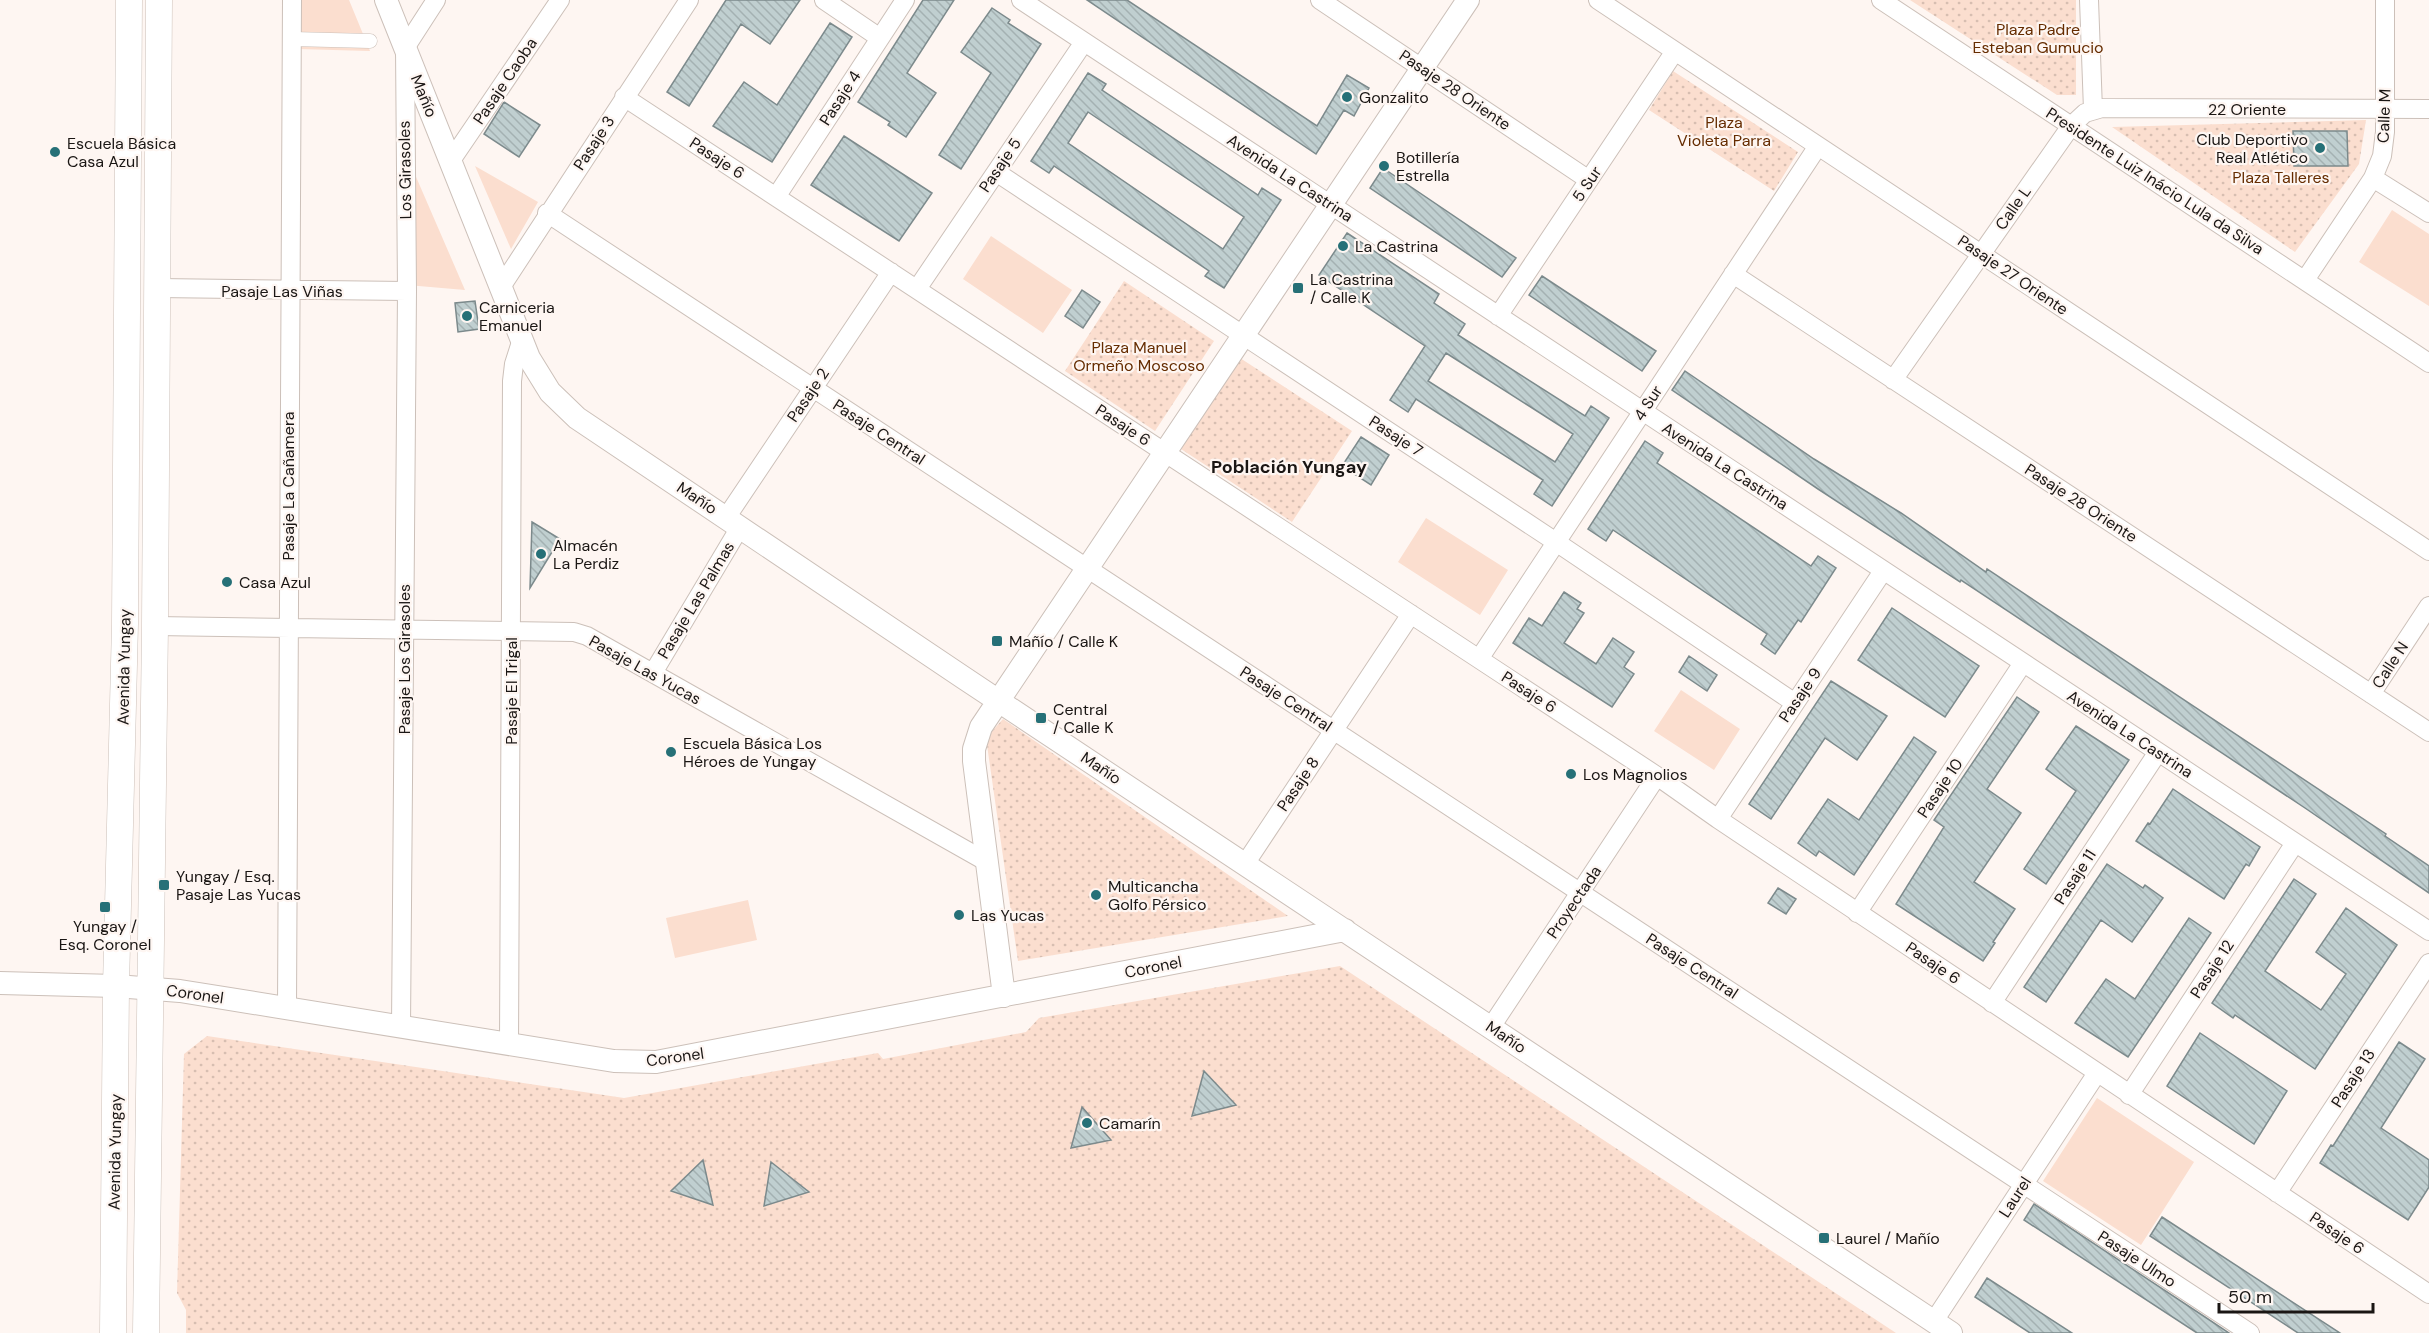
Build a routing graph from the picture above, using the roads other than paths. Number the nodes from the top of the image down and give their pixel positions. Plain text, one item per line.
1 (129, 0) edge
2 (159, 0) edge
3 (292, 0) edge
4 (386, 0) edge
5 (436, 0) edge
6 (560, 0) edge
7 (689, 0) edge
8 (824, 0) edge
9 (905, 0) edge
10 (1021, 0) edge
11 (1320, 0) edge
12 (1468, 0) edge
13 (1598, 0) edge
14 (1881, 0) edge
15 (2089, 0) edge
16 (2385, 0) edge
17 (880, 38) junction
18 (292, 39) junction
19 (370, 41) dead end
20 (1084, 42) junction
21 (405, 48) junction
22 (1676, 51) junction
23 (1422, 68) junction
24 (624, 97) junction
25 (2429, 109) edge
26 (2094, 110) junction
27 (2385, 110) junction
28 (2071, 126) junction
29 (1818, 146) junction
30 (450, 162) junction
31 (996, 172) junction
32 (2373, 178) junction
33 (1590, 180) junction
34 (776, 197) junction
35 (1331, 205) junction
36 (547, 213) junction
37 (2429, 213) edge
38 (1981, 254) junction
39 (891, 272) junction
40 (1733, 274) junction
41 (2305, 280) junction
42 (501, 287) junction
43 (158, 288) junction
44 (917, 289) junction
45 (289, 291) junction
46 (407, 291) junction
47 (1498, 316) junction
48 (1243, 335) junction
49 (522, 339) junction
50 (2429, 363) edge
51 (1893, 380) junction
52 (813, 388) junction
53 (1643, 411) junction
54 (1165, 452) junction
55 (733, 522) junction
56 (1556, 542) junction
57 (2429, 551) edge
58 (1087, 568) junction
59 (1883, 571) junction
60 (2429, 606) edge
61 (1411, 614) junction
62 (155, 626) junction
63 (288, 627) junction
64 (404, 628) junction
65 (511, 630) junction
66 (1479, 659) junction
67 (2023, 663) junction
68 (653, 673) junction
69 (2371, 694) junction
70 (999, 700) junction
71 (1795, 703) junction
72 (1334, 730) junction
73 (2429, 732) edge
74 (2158, 752) junction
75 (1657, 776) junction
76 (1718, 819) junction
77 (2295, 843) junction
78 (987, 862) junction
79 (1245, 864) junction
80 (1580, 892) junction
81 (1857, 913) junction
82 (1345, 930) junction
83 (2429, 932) edge
84 (2429, 963) edge
85 (0, 983) edge
86 (117, 986) junction
87 (151, 989) junction
88 (1004, 996) junction
89 (1992, 1003) junction
90 (287, 1008) junction
91 (401, 1027) junction
92 (1491, 1027) junction
93 (509, 1044) junction
94 (2097, 1073) junction
95 (2129, 1095) junction
96 (2024, 1184) junction
97 (2277, 1193) junction
98 (2426, 1286) edge
99 (1942, 1327) edge
100 (112, 1333) edge
101 (146, 1333) edge
102 (2250, 1333) edge

1 - 86 main road, Avenida Yungay
2 - 43 main road, Avenida Yungay
3 - 18 street, Pasaje La Cañamera
4 - 21 street, Mañío
5 - 21 street
6 - 30 street, Pasaje Caoba
7 - 24 street, Pasaje 3
8 - 17 street
9 - 17 street, Pasaje 4
10 - 20 street, Avenida La Castrina
11 - 23 street, Pasaje 28 Oriente
12 - 23 street
13 - 22 street, Pasaje 27 Oriente
14 - 28 street, Presidente Luiz Inácio Lula da Silva
15 - 26 street
16 - 27 street, Calle M
17 - 34 street, Pasaje 4
18 - 19 street
18 - 45 street, Pasaje La Cañamera
20 - 31 street, Pasaje 5
20 - 35 street, Avenida La Castrina
21 - 30 street, Mañío
21 - 46 street, Los Girasoles
22 - 29 street, Pasaje 27 Oriente
22 - 33 street, 5 Sur
23 - 33 street, Pasaje 28 Oriente
23 - 35 street
24 - 34 street, Pasaje 6
24 - 36 street, Pasaje 3
25 - 27 street, 22 Oriente
26 - 27 street, 22 Oriente
26 - 28 street
27 - 32 street, Calle M
28 - 38 street, Calle L
28 - 41 street, Presidente Luiz Inácio Lula da Silva
29 - 38 street, Pasaje 27 Oriente
29 - 40 street, 4 Sur
30 - 42 street, Mañío
31 - 44 street, Pasaje 5
31 - 48 street, Pasaje 7
32 - 37 street
32 - 41 street, Calle M
33 - 47 street, 5 Sur
34 - 39 street, Pasaje 6
35 - 47 street, Avenida La Castrina
35 - 48 street
36 - 42 street, Pasaje 3
36 - 52 street, Pasaje Central
38 - 51 street, Calle L
38 - 57 street, Pasaje 27 Oriente
39 - 44 street, Pasaje 6
39 - 52 street, Pasaje 2
40 - 51 street, Pasaje 28 Oriente
40 - 53 street, 4 Sur
41 - 50 street, Presidente Luiz Inácio Lula da Silva
42 - 49 street, Mañío
43 - 45 street, Pasaje Las Viñas
43 - 62 main road, Avenida Yungay
44 - 54 street, Pasaje 6
45 - 46 street, Pasaje Las Viñas
45 - 63 street, Pasaje La Cañamera
46 - 64 street, Pasaje Los Girasoles
47 - 53 street, Avenida La Castrina
48 - 54 street
48 - 56 street, Pasaje 7
49 - 55 street, Mañío
49 - 65 street, Pasaje El Trigal
51 - 69 street, Pasaje 28 Oriente
52 - 55 street, Pasaje 2
52 - 58 street, Pasaje Central
53 - 56 street, 4 Sur
53 - 59 street, Avenida La Castrina
54 - 58 street
54 - 61 street, Pasaje 6
55 - 68 street, Pasaje Las Palmas
55 - 70 street, Mañío
56 - 66 street, 4 Sur
56 - 71 street, Pasaje 7
58 - 70 street
58 - 72 street, Pasaje Central
59 - 67 street, Avenida La Castrina
59 - 71 street, Pasaje 9
60 - 69 street, Calle N
61 - 66 street, Pasaje 6
61 - 72 street, Pasaje 8
62 - 63 street, Pasaje Las Yucas
62 - 87 main road, Avenida Yungay
63 - 64 street, Pasaje Las Yucas
63 - 90 street, Pasaje La Cañamera
64 - 65 street, Pasaje Las Yucas
64 - 91 street, Pasaje Los Girasoles
65 - 68 street, Pasaje Las Yucas
65 - 93 street, Pasaje El Trigal
66 - 75 street, Pasaje 6
67 - 74 street, Avenida La Castrina
67 - 81 street, Pasaje 10
68 - 78 street, Pasaje Las Yucas
69 - 73 street, Pasaje 28 Oriente
70 - 78 street
70 - 79 street, Mañío
71 - 76 street, Pasaje 9
72 - 79 street, Pasaje 8
72 - 80 street, Pasaje Central
74 - 77 street, Avenida La Castrina
74 - 89 street, Pasaje 11
75 - 76 street, Pasaje 6
75 - 80 street, Proyectada
76 - 81 street, Pasaje 6
77 - 83 street, Avenida La Castrina
77 - 95 street, Pasaje 12
78 - 88 street
79 - 82 street, Mañío
80 - 92 street, Proyectada
80 - 96 street, Pasaje Central
81 - 89 street, Pasaje 6
82 - 88 street, Coronel
82 - 92 street, Mañío
84 - 97 street, Pasaje 13
85 - 86 street, Coronel
86 - 87 street, Coronel
86 - 100 main road, Avenida Yungay
87 - 90 street, Coronel
87 - 101 main road, Avenida Yungay
88 - 93 street, Coronel
89 - 94 street, Pasaje 6
90 - 91 street, Coronel
91 - 93 street, Coronel
92 - 99 street, Mañío
94 - 95 street, Pasaje 6
94 - 96 street, Laurel
95 - 97 street, Pasaje 6
96 - 99 street, Laurel
96 - 102 street, Pasaje Ulmo
97 - 98 street, Pasaje 6

